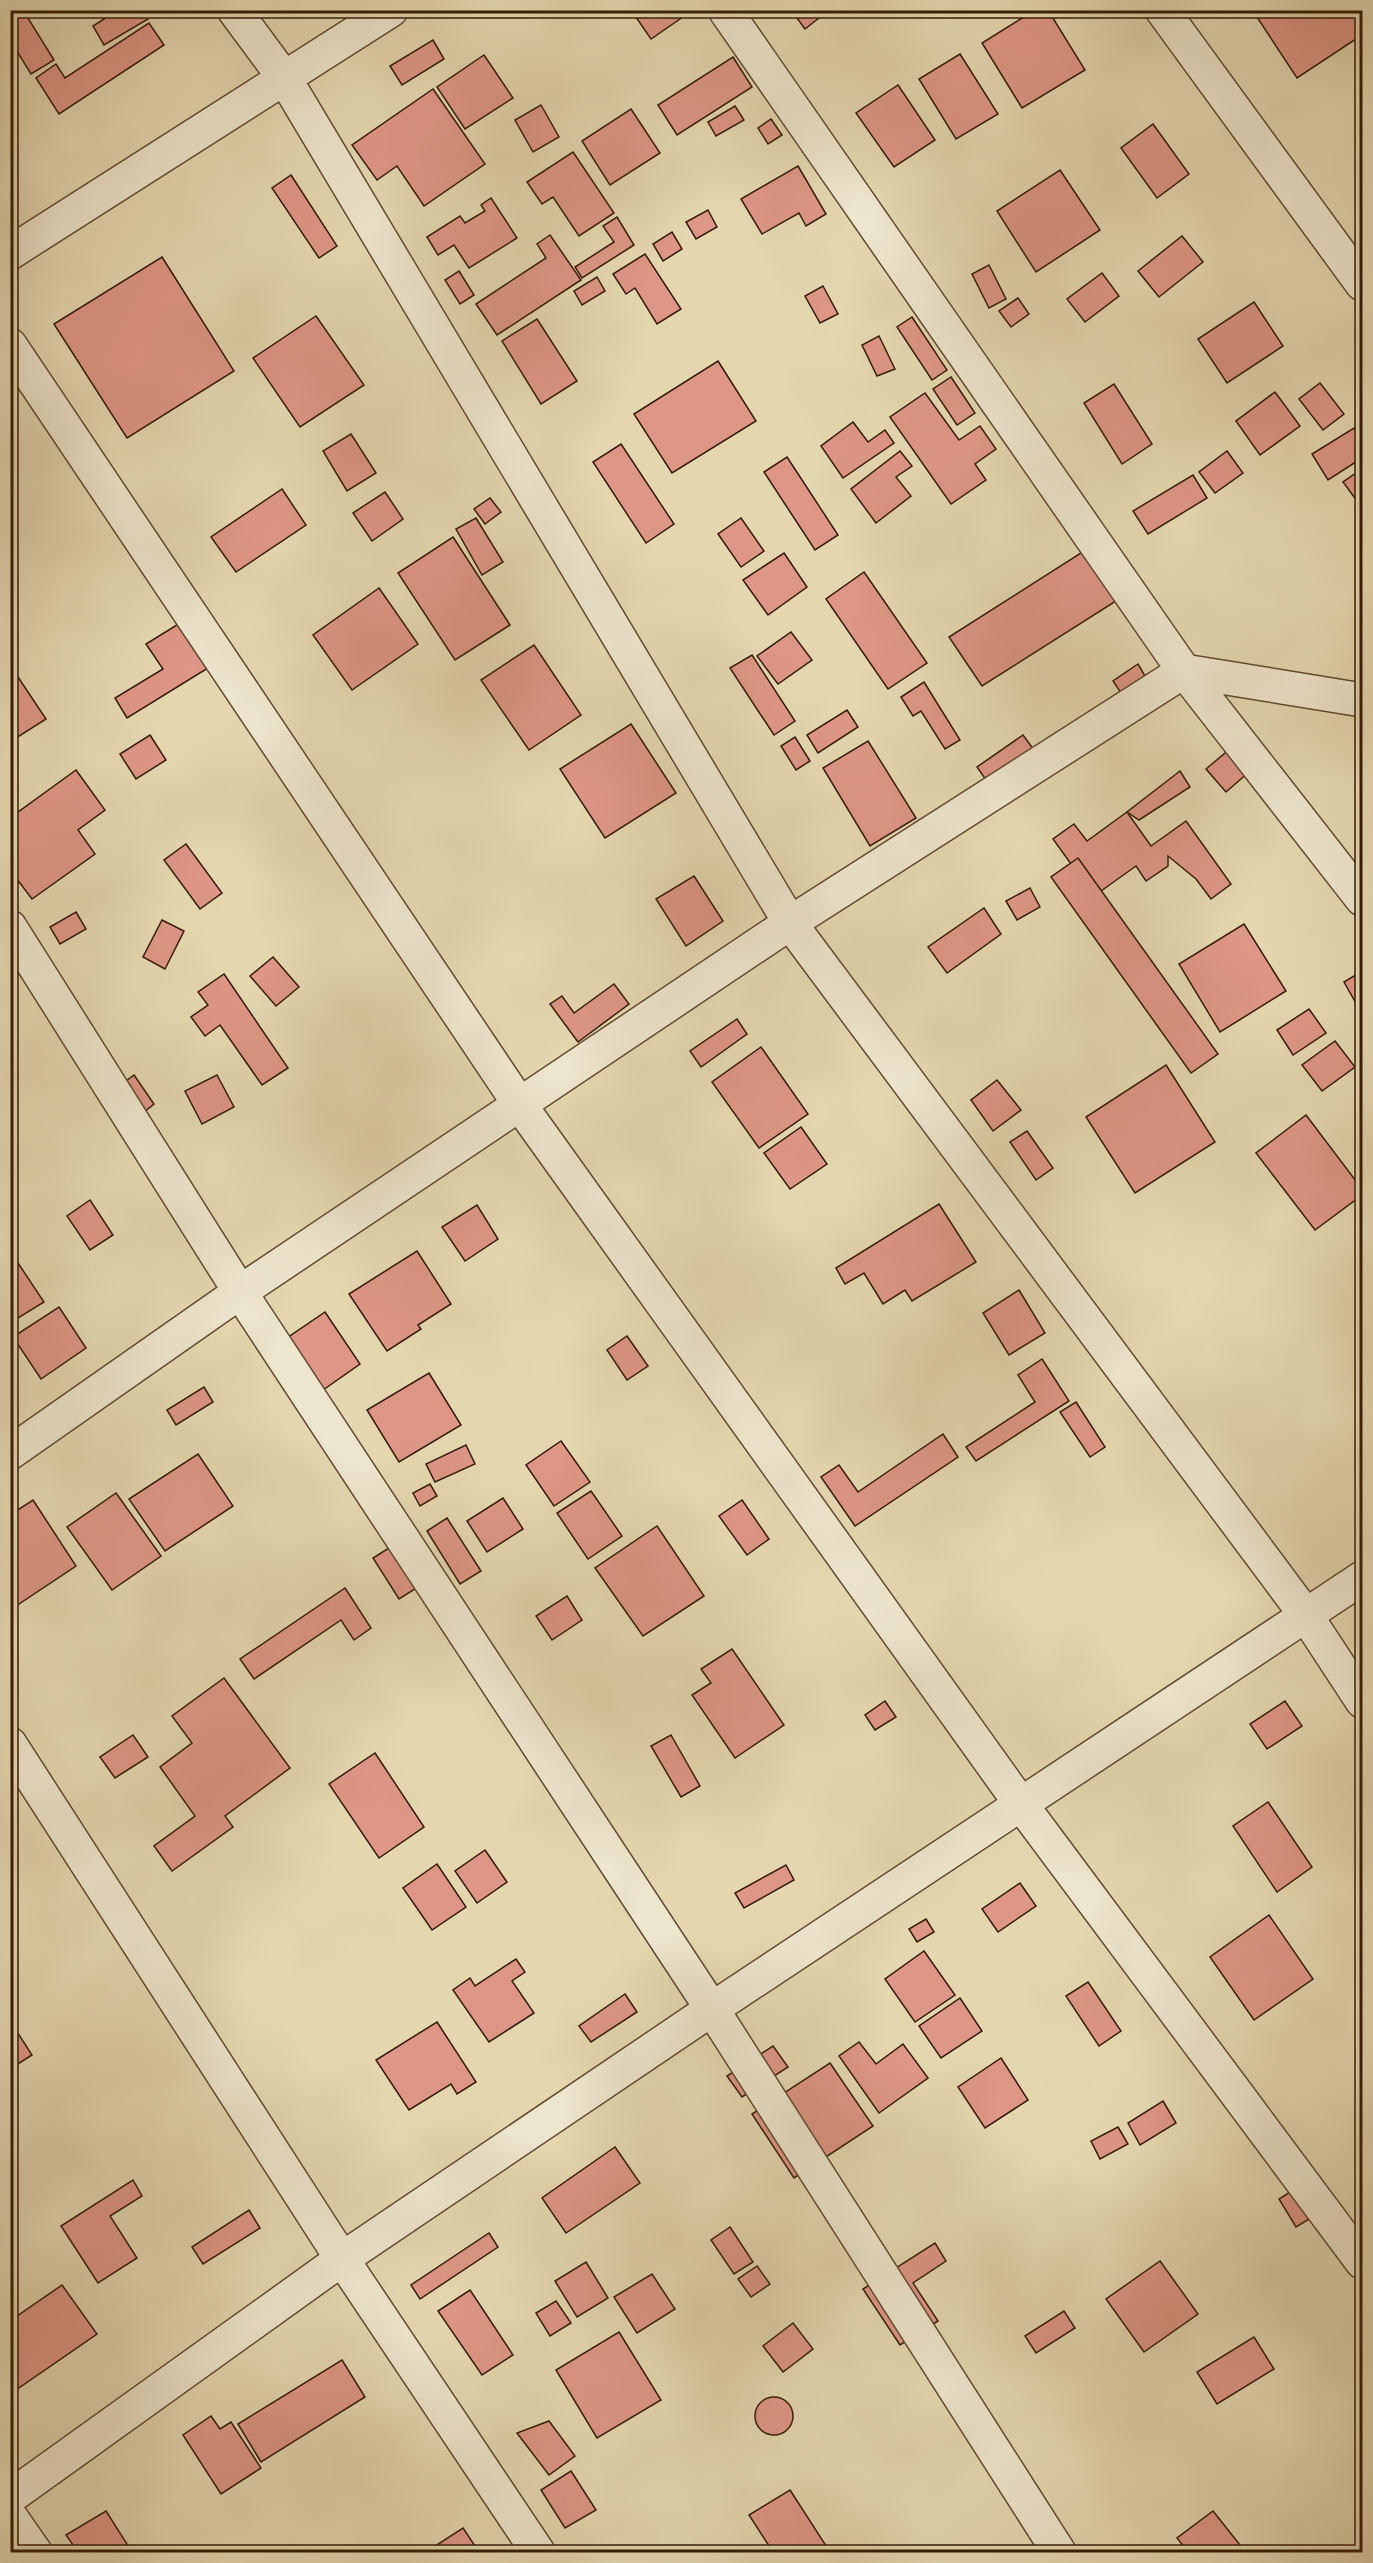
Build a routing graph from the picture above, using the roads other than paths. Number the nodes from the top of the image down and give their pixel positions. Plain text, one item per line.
1 (234, 10) edge
2 (391, 10) edge
3 (725, 10) edge
4 (1162, 10) edge
5 (285, 79) junction
6 (10, 252) edge
7 (1362, 284) edge
8 (10, 345) edge
9 (1184, 671) junction
10 (1362, 700) edge
11 (1362, 899) edge
12 (790, 923) junction
13 (10, 927) edge
14 (520, 1105) junction
15 (240, 1292) junction
16 (10, 1453) edge
17 (1362, 1578) edge
18 (1305, 1614) junction
19 (1362, 1701) edge
20 (10, 1744) edge
21 (1020, 1803) junction
22 (712, 2008) junction
23 (342, 2259) junction
24 (1362, 2262) edge
25 (10, 2497) edge
26 (10, 2516) edge
27 (35, 2553) edge
28 (538, 2553) edge
29 (1059, 2553) edge

1 - 5 street
2 - 5 street
3 - 9 street
4 - 7 street
5 - 6 street
5 - 12 street
8 - 14 street
9 - 10 street
9 - 11 street
9 - 12 street
12 - 14 street
12 - 18 street
13 - 15 street
14 - 15 street
14 - 21 street
15 - 16 street
15 - 22 street
17 - 18 street
18 - 19 street
18 - 21 street
20 - 23 street
21 - 22 street
21 - 24 street
22 - 23 street
22 - 29 street
23 - 25 street
23 - 28 street
26 - 27 street

